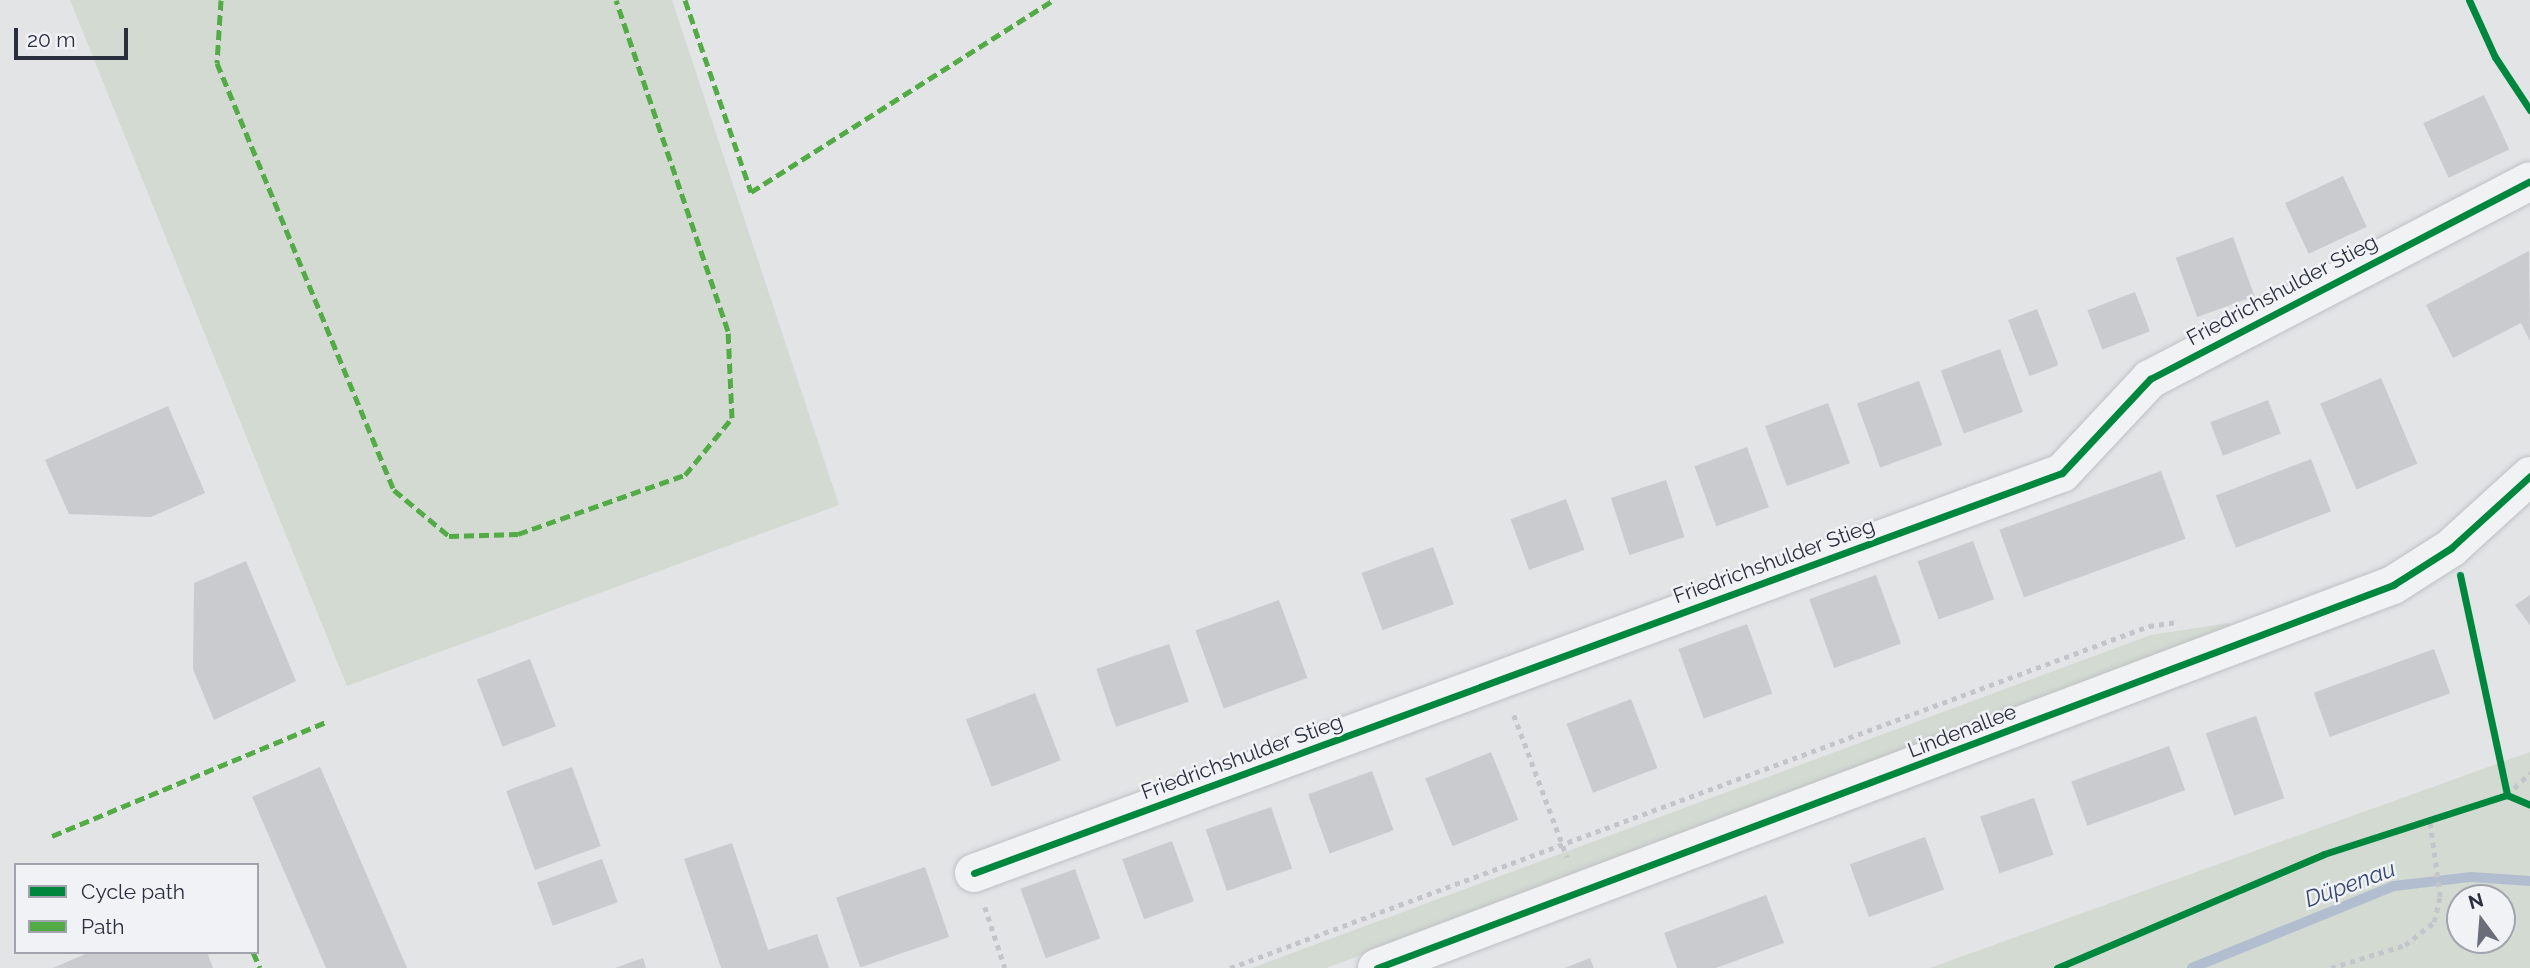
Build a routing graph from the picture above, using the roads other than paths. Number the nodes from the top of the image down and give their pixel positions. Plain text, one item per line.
1 (2530, 181) edge
2 (2530, 476) edge
3 (974, 873) road end
4 (1377, 968) edge

1 - 3 street, Friedrichshulder Stieg
2 - 4 street, Lindenallee

